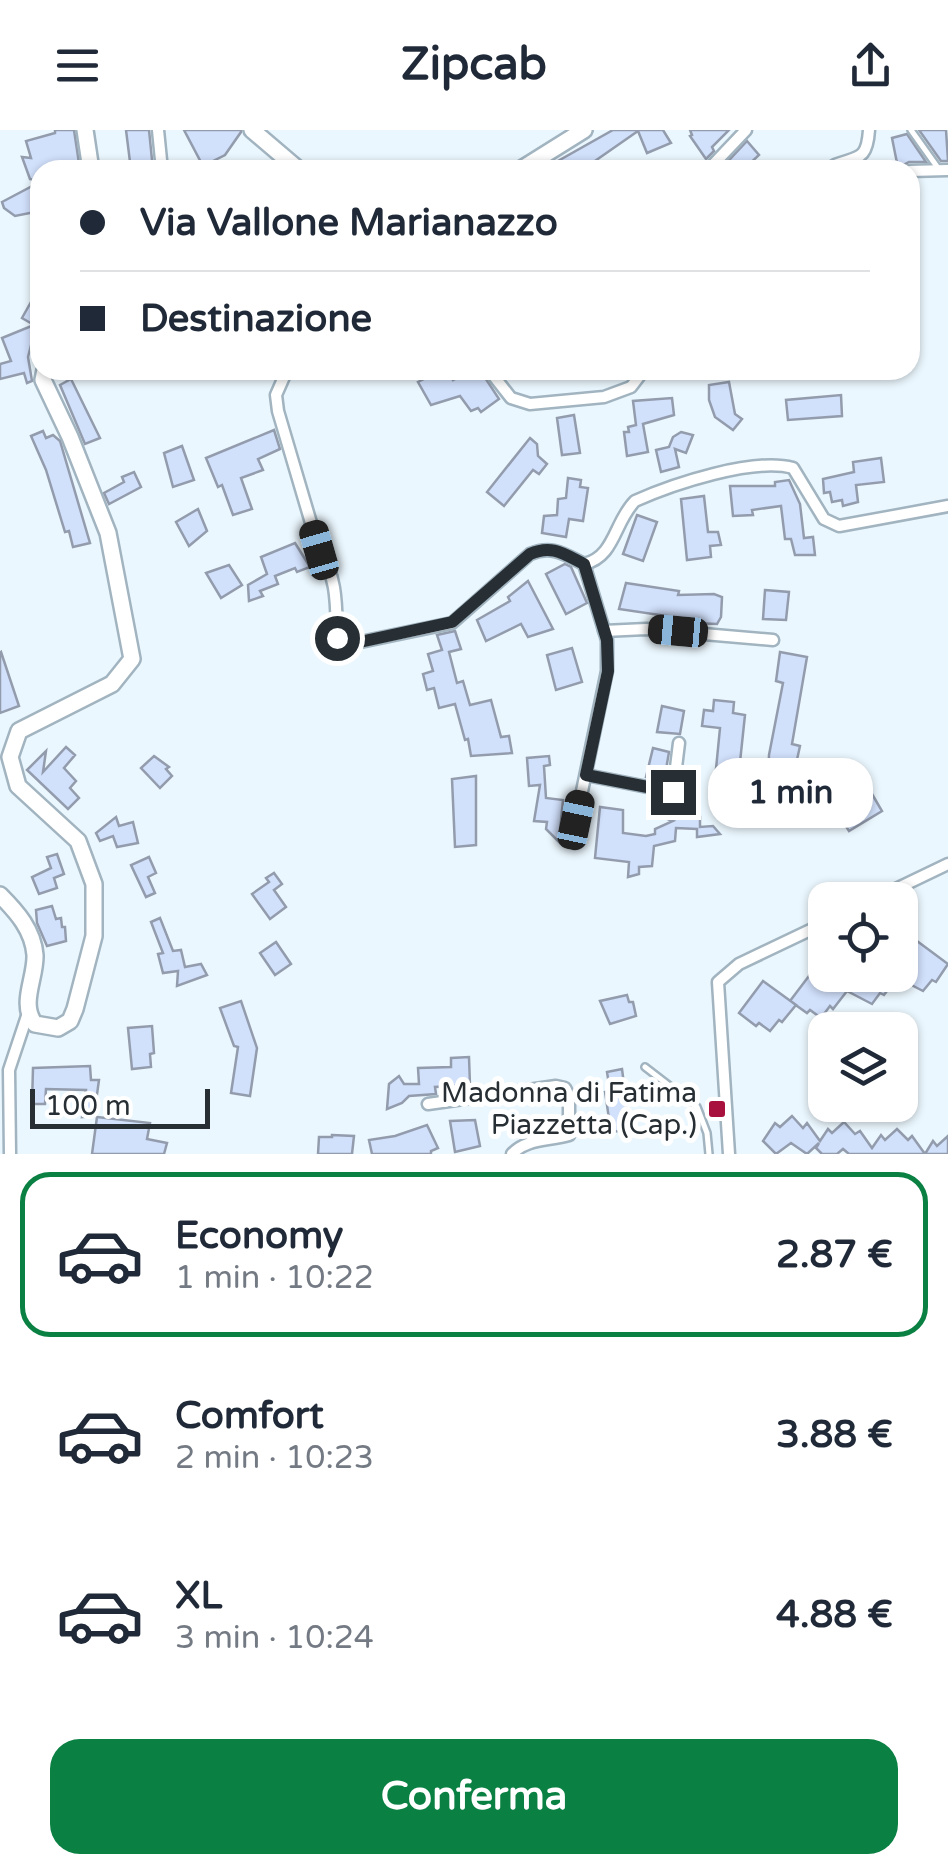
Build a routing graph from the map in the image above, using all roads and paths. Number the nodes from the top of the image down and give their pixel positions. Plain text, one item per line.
1 (85, 130) edge
2 (158, 130) edge
3 (252, 130) edge
4 (584, 130) edge
5 (746, 130) edge
6 (869, 130) edge
7 (910, 130) edge
8 (90, 160) edge
9 (161, 160) edge
10 (287, 160) edge
11 (547, 160) edge
12 (718, 160) edge
13 (857, 160) edge
14 (943, 169) edge
15 (43, 380) edge
16 (283, 380) edge
17 (497, 380) edge
18 (636, 380) edge
19 (948, 506) edge
20 (584, 564) junction
21 (604, 631) junction
22 (772, 640) dead end
23 (680, 743) dead end
24 (586, 775) junction
25 (576, 820) dead end
26 (948, 864) edge
27 (910, 882) edge
28 (0, 895) edge
29 (808, 931) edge
30 (29, 1011) junction
31 (645, 1067) dead end
32 (428, 1104) dead end
33 (10, 1154) edge
34 (512, 1154) edge
35 (710, 1154) edge
36 (729, 1154) edge

1 - 8 main road
2 - 9 street
3 - 10 main road
4 - 11 main road
5 - 12 street
6 - 13 street
7 - 14 lane
15 - 30 main road
16 - 20 street
17 - 18 street
19 - 20 street
20 - 21 street
21 - 22 street
21 - 24 street
23 - 24 street
24 - 25 street
26 - 27 street
28 - 30 main road
29 - 36 street
30 - 33 street
31 - 35 lane
32 - 34 street

